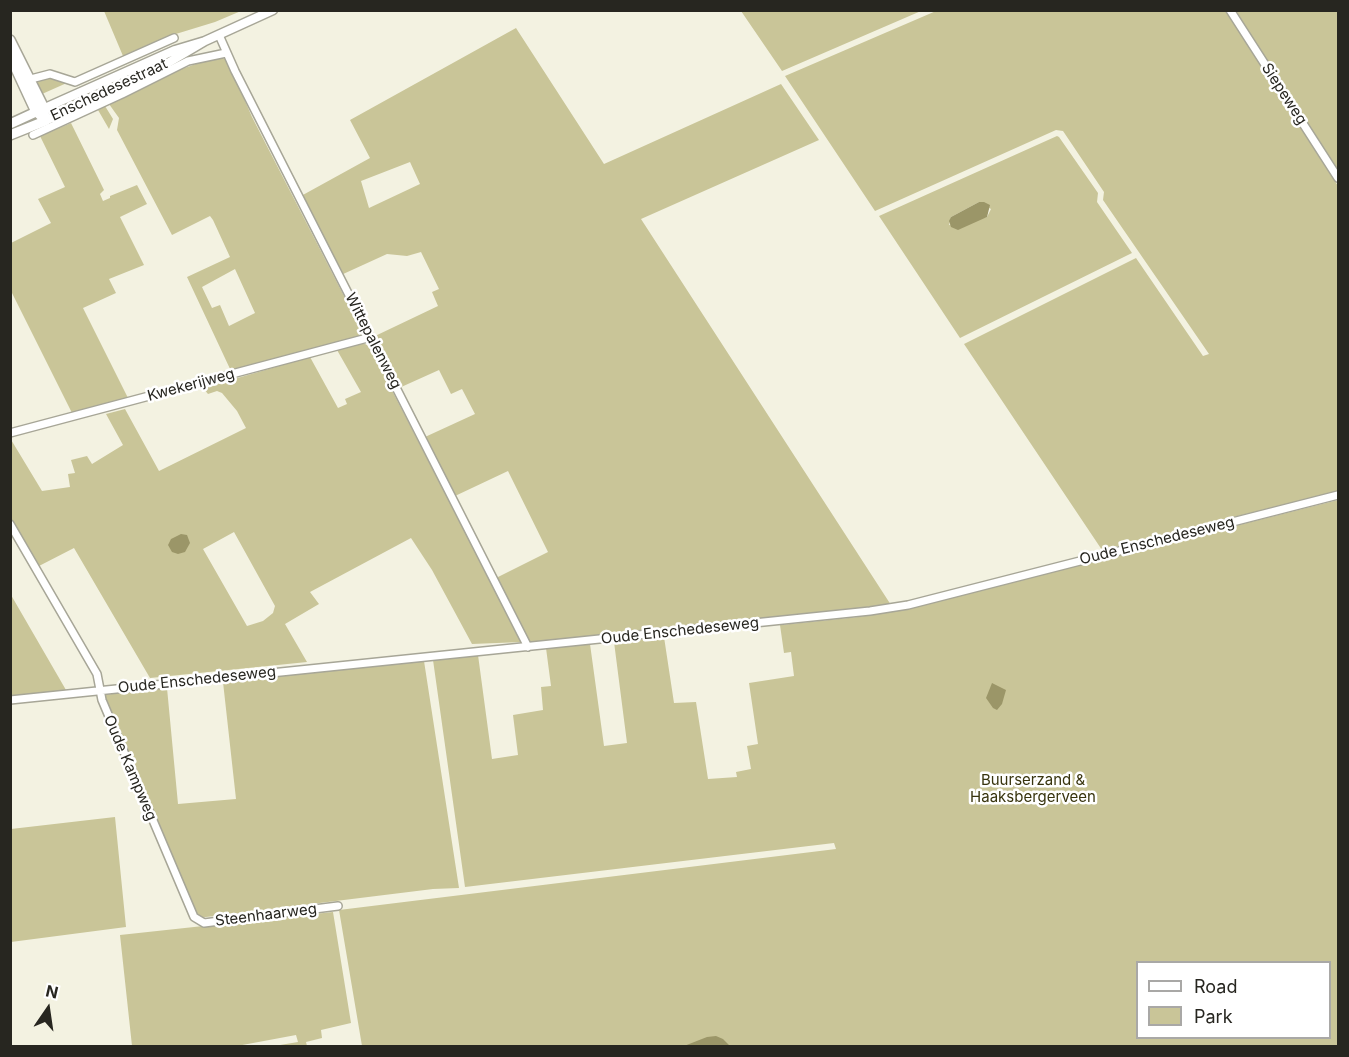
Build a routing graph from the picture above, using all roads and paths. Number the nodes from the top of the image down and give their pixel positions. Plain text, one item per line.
1 (273, 10) edge
2 (1230, 10) edge
3 (219, 35) junction
4 (174, 38) dead end
5 (10, 39) edge
6 (205, 41) junction
7 (226, 53) junction
8 (10, 56) edge
9 (26, 81) junction
10 (40, 110) junction
11 (45, 121) junction
12 (10, 124) edge
13 (10, 135) edge
14 (33, 135) dead end
15 (1338, 178) edge
16 (371, 337) junction
17 (10, 433) edge
18 (1338, 495) edge
19 (10, 524) edge
20 (528, 647) junction
21 (100, 690) junction
22 (10, 700) edge
23 (338, 906) dead end
24 (195, 919) joint

1 - 3 street, Enschedesestraat
2 - 15 street, Siepeweg
3 - 6 street, Enschedesestraat
3 - 7 street, Wittepalenweg
4 - 9 street, Enschedesestraat
5 - 9 main road
6 - 10 street, Enschedesestraat
6 - 11 street, Enschedesestraat
7 - 14 street, Enschedesestraat
7 - 16 street, Wittepalenweg
8 - 9 main road
9 - 10 main road
10 - 11 main road
10 - 12 main road, Enschedesestraat
11 - 13 main road, Enschedesestraat
16 - 17 street, Kwekerijweg
16 - 20 street, Wittepalenweg
18 - 20 street, Oude Enschedeseweg
19 - 21 street, Oude Kampweg
20 - 21 street, Oude Enschedeseweg
21 - 22 street, Oude Enschedeseweg
21 - 24 street, Oude Kampweg
23 - 24 street, Steenhaarweg

